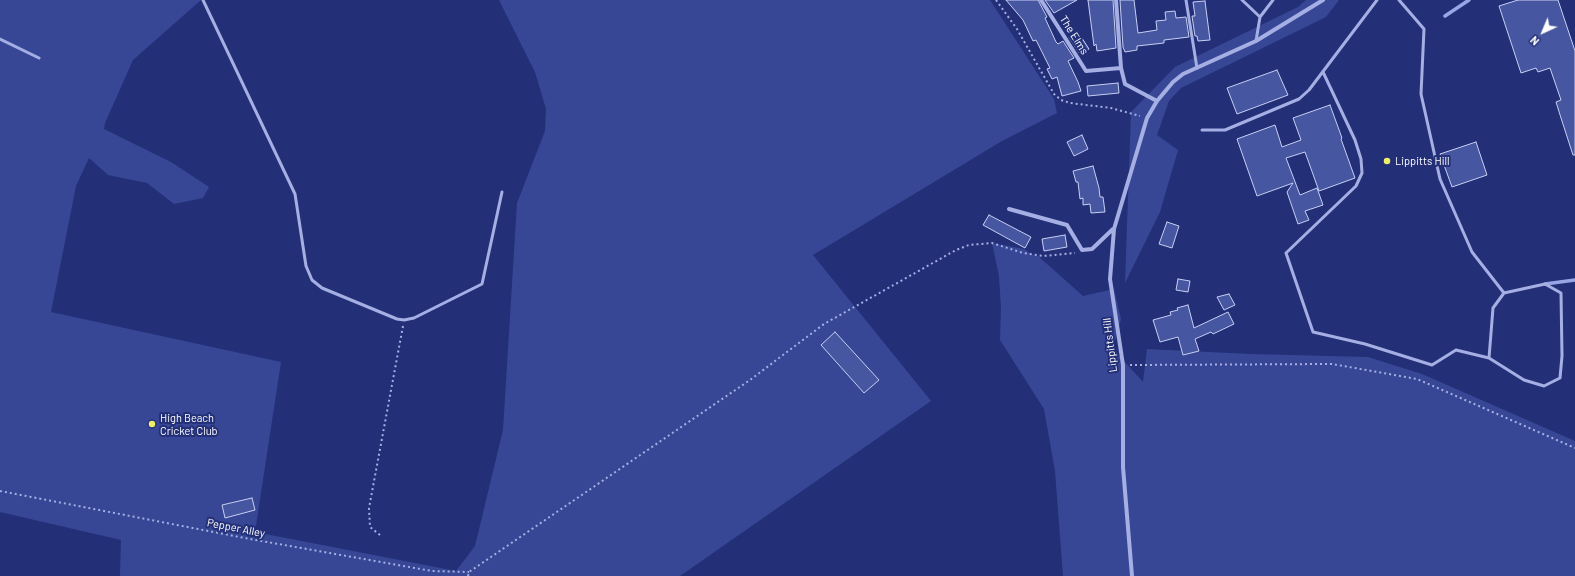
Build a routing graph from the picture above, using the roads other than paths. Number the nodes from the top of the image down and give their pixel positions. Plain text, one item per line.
1 (203, 0) edge
2 (1040, 0) edge
3 (1116, 0) edge
4 (1186, 0) edge
5 (1242, 0) edge
6 (1273, 0) edge
7 (1323, 0) edge
8 (1377, 0) edge
9 (1399, 0) edge
10 (1260, 18) junction
11 (0, 39) edge
12 (1256, 41) junction
13 (39, 58) dead end
14 (1121, 68) junction
15 (1197, 68) junction
16 (1323, 72) junction
17 (1157, 101) junction
18 (1202, 130) dead end
19 (502, 192) dead end
20 (1010, 210) dead end
21 (1114, 229) junction
22 (1504, 294) junction
23 (1489, 358) junction
24 (1132, 576) edge

1 - 19 lane
2 - 14 street, The Elms
3 - 14 street
4 - 15 lane
5 - 10 lane
6 - 10 lane
7 - 12 street, Lippitts Hill
8 - 16 lane
9 - 22 lane
10 - 12 lane
11 - 13 lane
12 - 15 street, Lippitts Hill
14 - 17 street
15 - 17 street, Lippitts Hill
16 - 18 lane
16 - 23 lane
17 - 21 street, Lippitts Hill
20 - 21 street
21 - 24 street, Lippitts Hill
22 - 23 lane
22 - 23 lane

